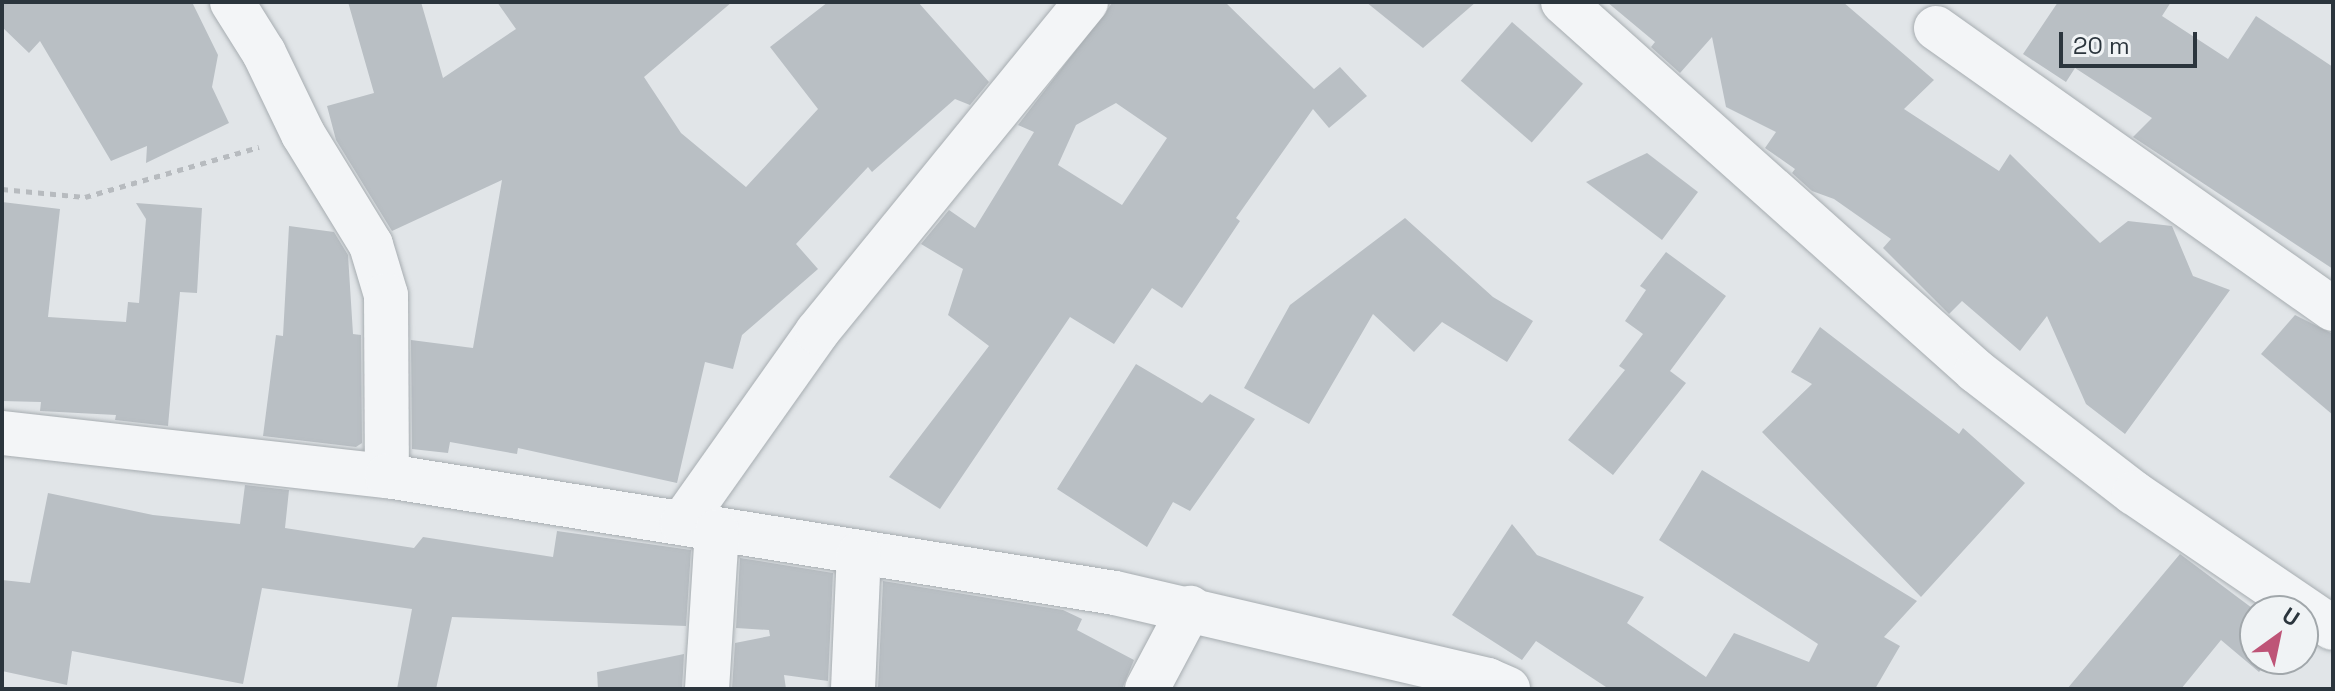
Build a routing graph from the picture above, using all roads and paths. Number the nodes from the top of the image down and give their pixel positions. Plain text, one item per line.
1 (232, 2) edge
2 (1086, 2) edge
3 (1563, 2) edge
4 (1936, 28) dead end
5 (303, 134) junction
6 (2, 189) edge
7 (2333, 309) edge
8 (2, 433) edge
9 (387, 476) junction
10 (700, 527) junction
11 (859, 554) junction
12 (1190, 608) junction
13 (2333, 628) edge
14 (707, 689) edge
15 (853, 689) edge
16 (1147, 689) edge
17 (1508, 689) edge

1 - 5 street
2 - 10 street
3 - 13 street
4 - 7 street
5 - 6 path
5 - 9 street
8 - 9 street
9 - 10 street
10 - 11 street
10 - 14 street
11 - 12 street
11 - 15 street
12 - 16 street
12 - 17 street

